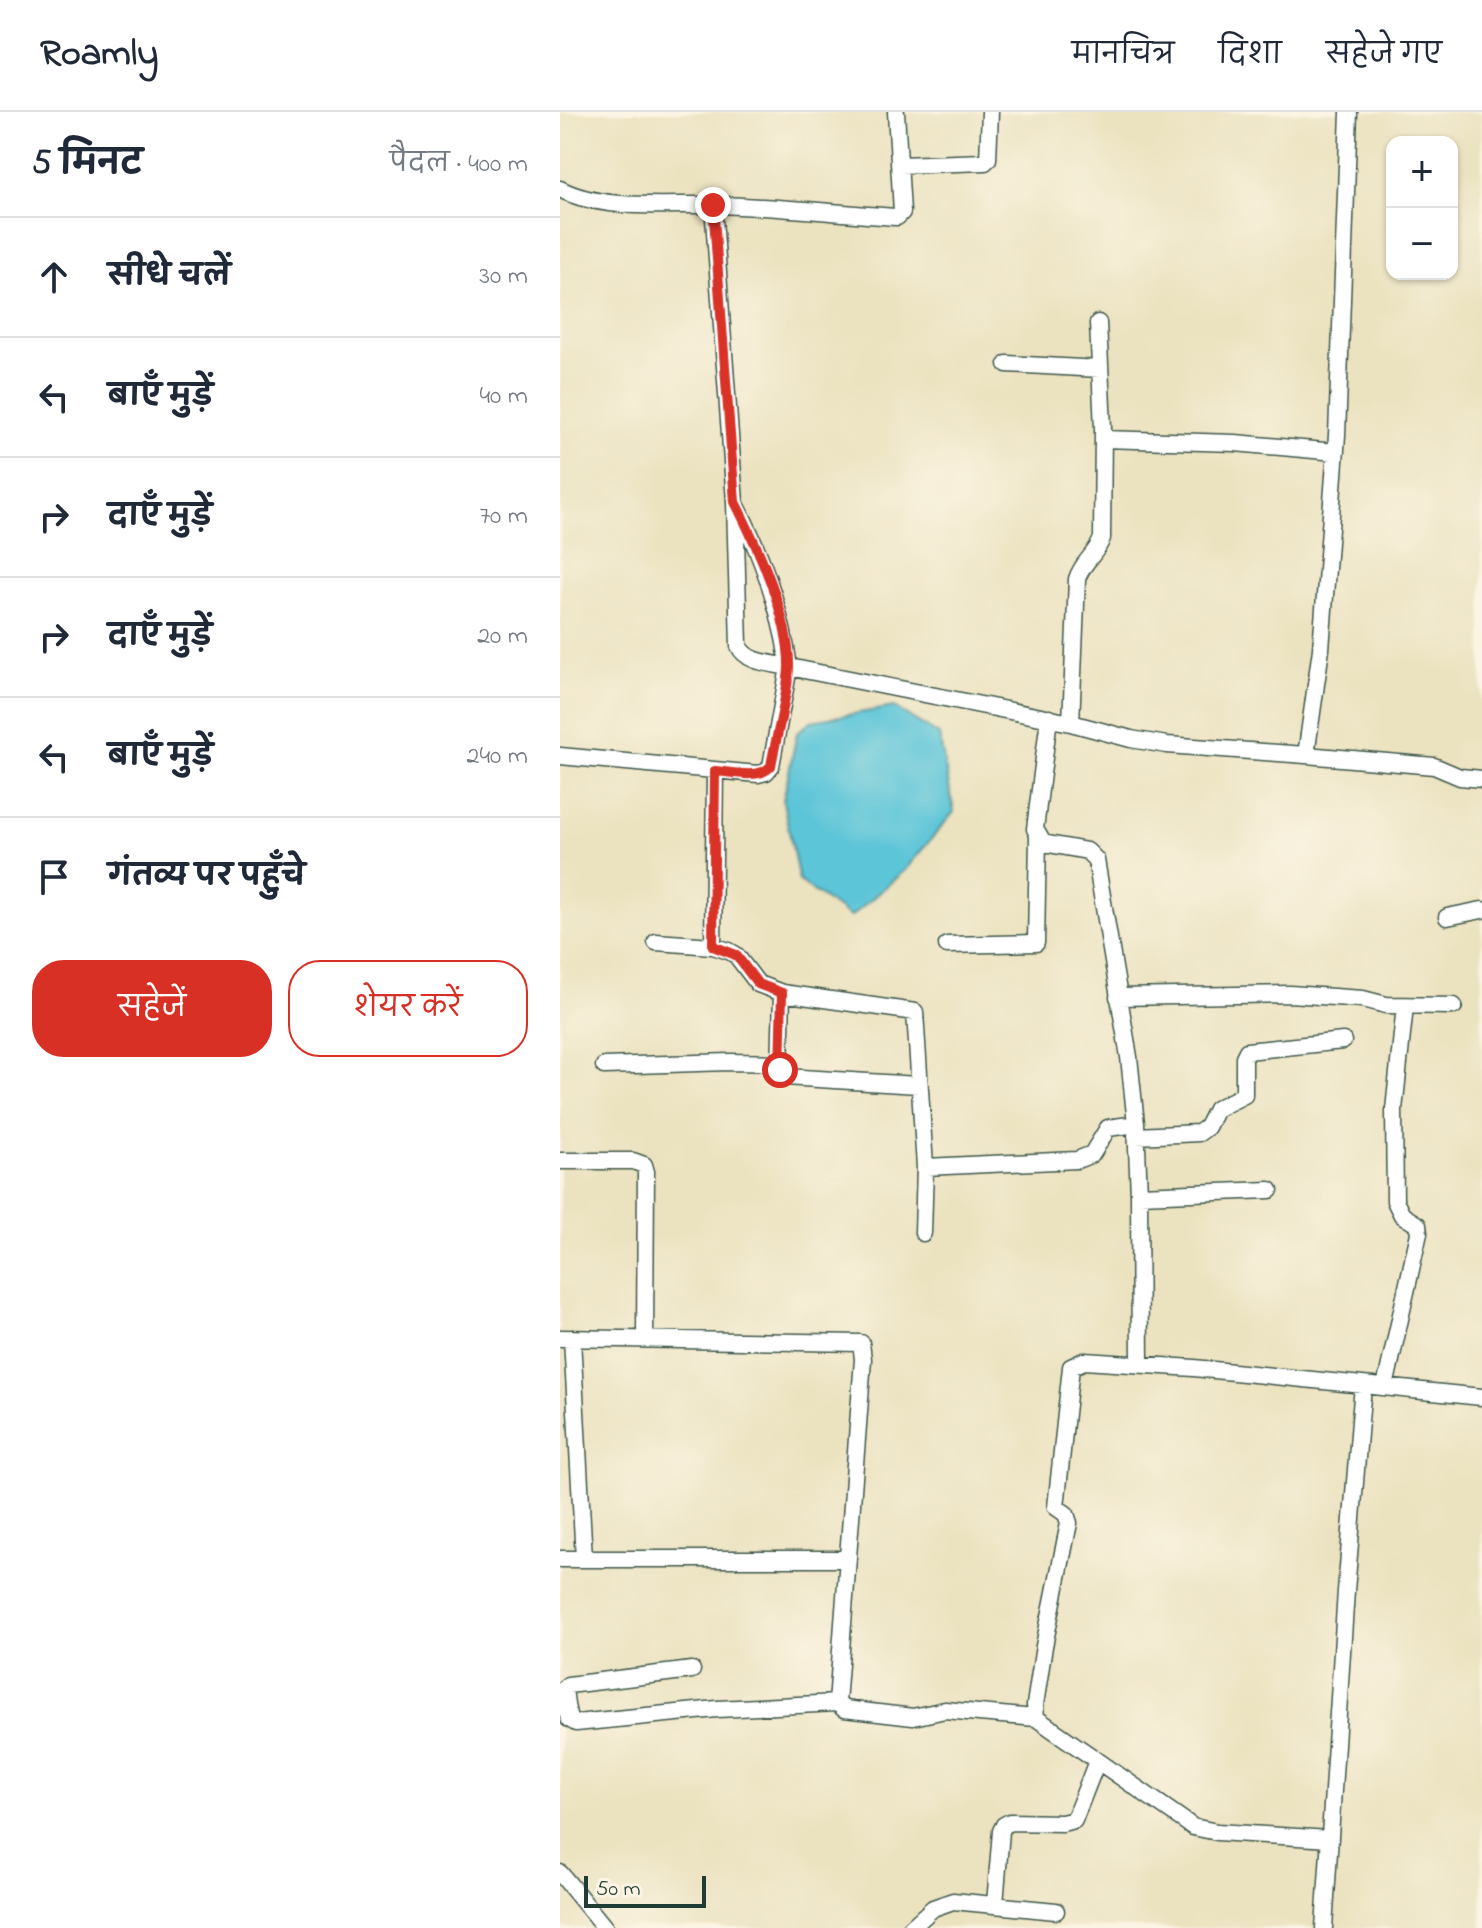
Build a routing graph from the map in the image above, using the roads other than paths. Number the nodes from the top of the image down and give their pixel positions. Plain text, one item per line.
1 (896, 112) edge
2 (990, 112) edge
3 (1349, 112) edge
4 (899, 165) junction
5 (560, 189) edge
6 (713, 205) junction
7 (1098, 323) dead end
8 (1007, 364) dead end
9 (1100, 369) junction
10 (1103, 439) junction
11 (1336, 452) junction
12 (735, 502) junction
13 (789, 667) junction
14 (1049, 718) junction
15 (1071, 723) junction
16 (1306, 755) junction
17 (560, 756) edge
18 (715, 771) junction
19 (1482, 779) edge
20 (1038, 837) junction
21 (1482, 910) edge
22 (1447, 917) dead end
23 (656, 942) dead end
24 (947, 945) dead end
25 (713, 946) junction
26 (782, 993) junction
27 (1118, 997) junction
28 (1405, 1006) junction
29 (1454, 1006) dead end
30 (1343, 1041) dead end
31 (780, 1063) junction
32 (604, 1066) dead end
33 (918, 1085) junction
34 (1136, 1130) junction
35 (560, 1161) edge
36 (925, 1167) junction
37 (1270, 1190) dead end
38 (1139, 1195) junction
39 (923, 1233) dead end
40 (566, 1338) edge
41 (645, 1339) junction
42 (1140, 1364) junction
43 (1363, 1385) junction
44 (1385, 1387) junction
45 (1482, 1397) edge
46 (560, 1559) edge
47 (584, 1559) junction
48 (847, 1559) junction
49 (692, 1670) dead end
50 (837, 1703) junction
51 (563, 1706) edge
52 (1036, 1718) junction
53 (1097, 1761) junction
54 (1330, 1839) junction
55 (560, 1873) edge
56 (995, 1904) junction
57 (1056, 1911) dead end
58 (605, 1928) edge
59 (911, 1928) edge
60 (1324, 1928) edge

1 - 4 street
2 - 4 street
3 - 11 street
4 - 6 street
5 - 6 street
6 - 12 street
7 - 9 street
8 - 9 street
9 - 10 street
10 - 11 street
10 - 15 street
11 - 16 street
12 - 13 street
12 - 13 street
13 - 14 street
13 - 18 street
14 - 15 street
14 - 20 street
15 - 16 street
16 - 19 street
17 - 18 street
18 - 25 street
20 - 24 street
20 - 27 street
21 - 22 street
23 - 25 street
25 - 26 street
26 - 31 street
26 - 33 street
27 - 28 street
27 - 34 street
28 - 29 street
28 - 44 street
30 - 34 street
31 - 32 street
31 - 33 street
33 - 36 street
34 - 36 street
34 - 38 street
35 - 41 street
36 - 39 street
37 - 38 street
38 - 42 street
40 - 41 street
40 - 47 street
41 - 48 street
42 - 43 street
42 - 52 street
43 - 44 street
43 - 54 street
44 - 45 street
46 - 47 street
47 - 48 street
48 - 50 street
49 - 51 street
50 - 51 street
50 - 52 street
52 - 53 street
53 - 54 street
53 - 56 street
54 - 60 street
55 - 58 street
56 - 57 street
56 - 59 street

